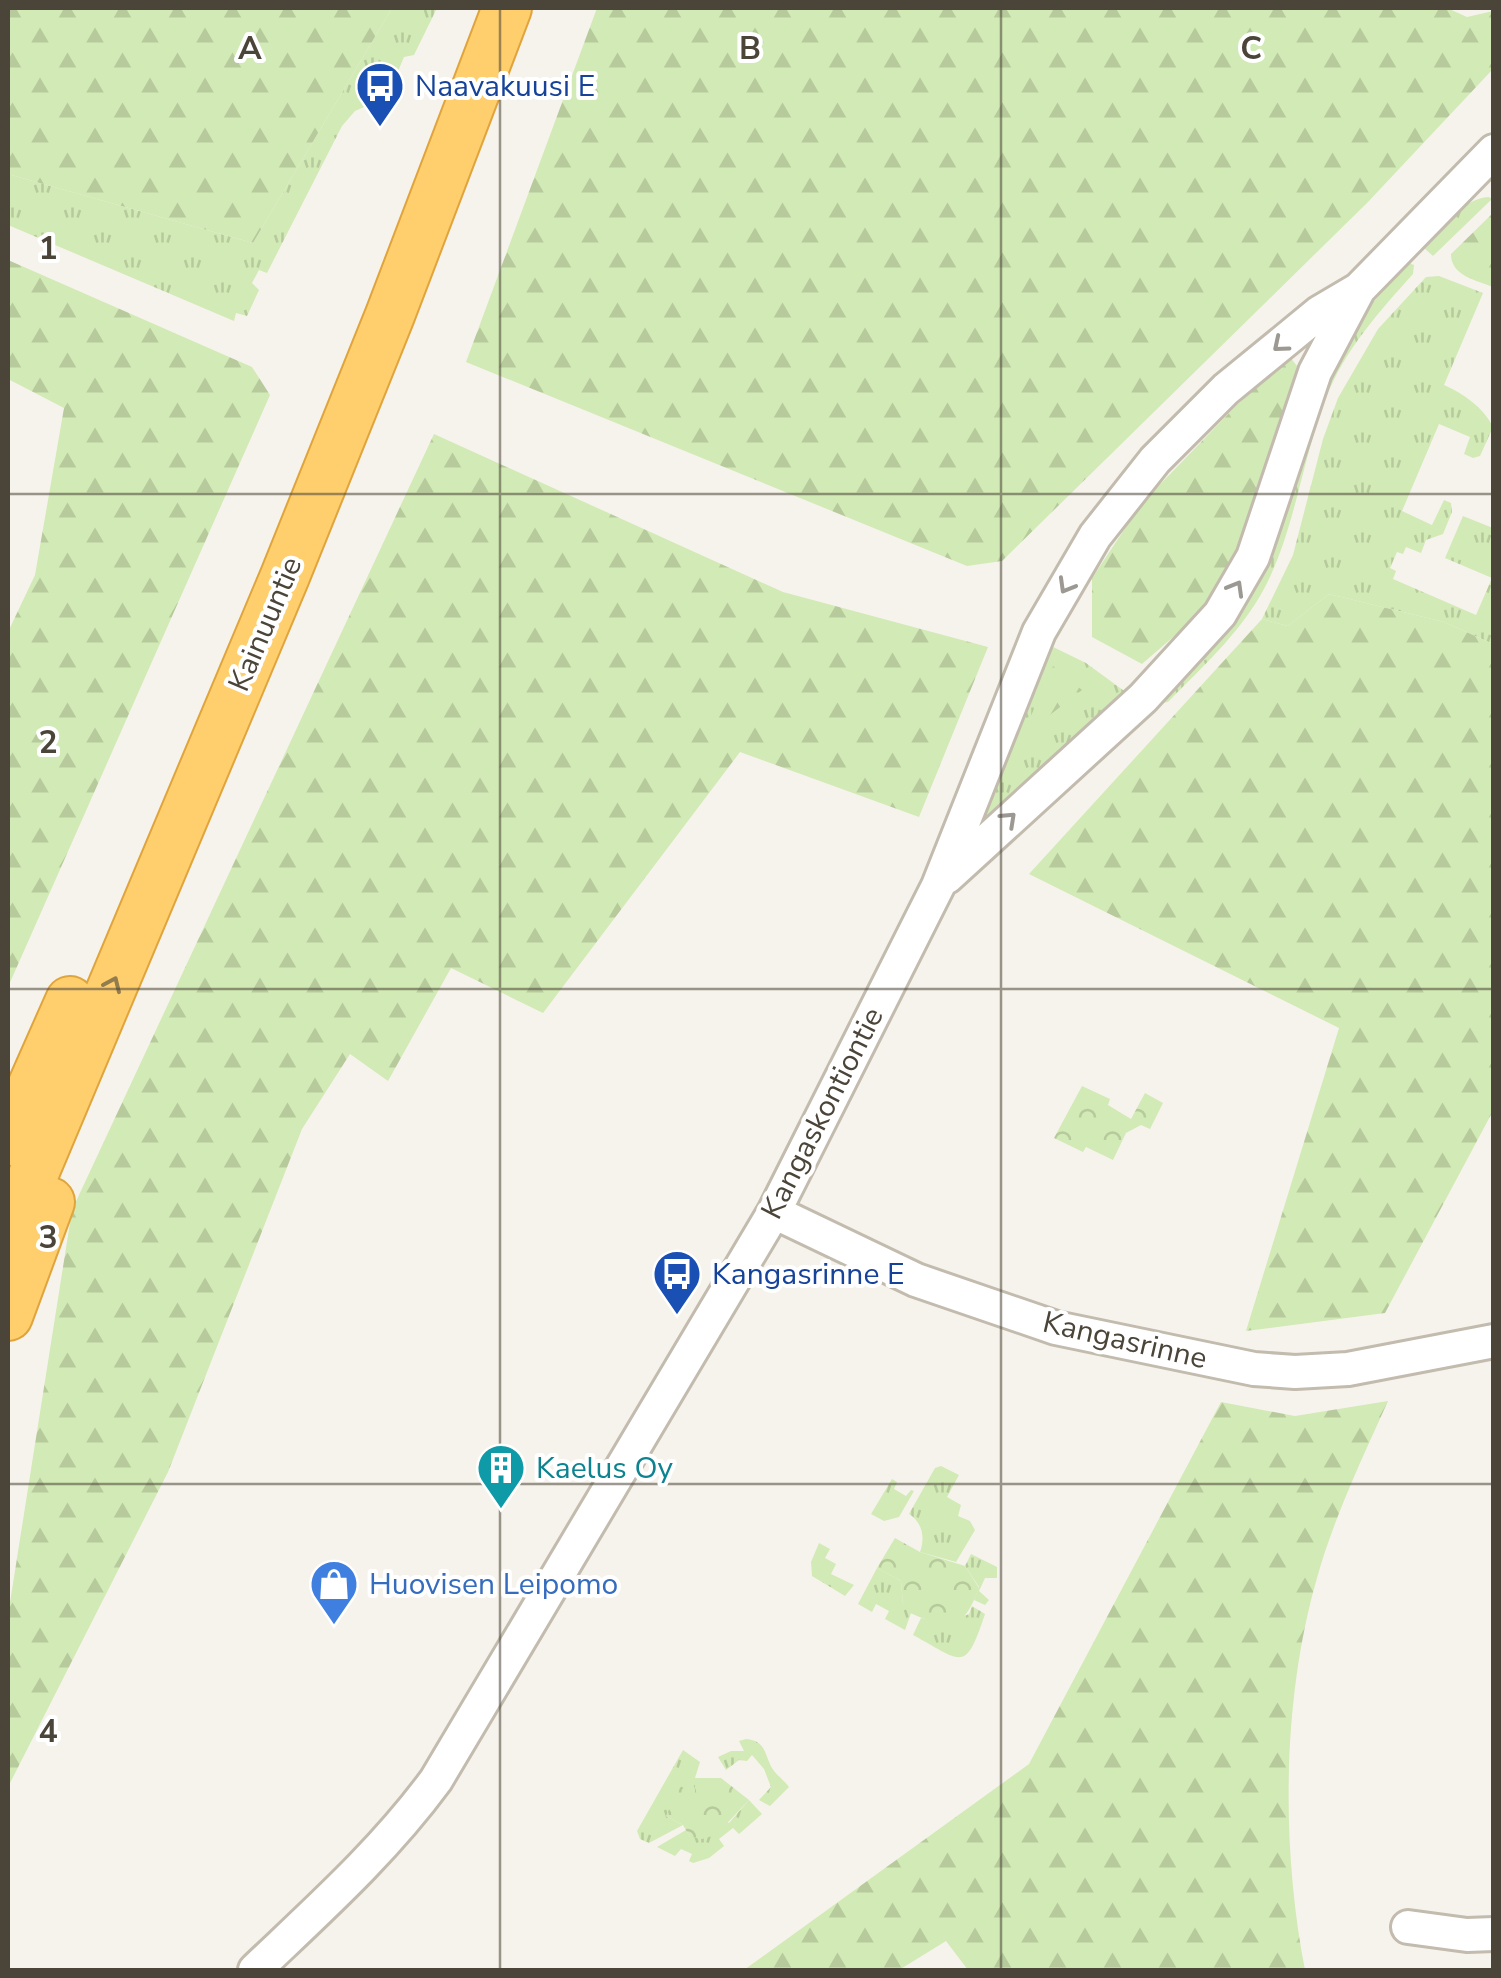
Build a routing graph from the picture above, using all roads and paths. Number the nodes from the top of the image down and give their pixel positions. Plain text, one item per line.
1 (475, 8) edge
2 (507, 8) edge
3 (1490, 162) edge
4 (1360, 289) junction
5 (938, 886) junction
6 (75, 1029) junction
7 (8, 1101) edge
8 (8, 1141) edge
9 (774, 1212) junction
10 (8, 1235) edge
11 (8, 1316) edge
12 (1494, 1340) edge
13 (1408, 1927) dead end
14 (1494, 1934) edge
15 (254, 1970) edge

1 - 6 highway, Kainuuntie
6 -> 2 highway, Kainuuntie
3 - 4 street, Kangaskontiontie
5 -> 4 street, Kangaskontiontie
4 -> 5 street, Kangaskontiontie
5 - 9 street, Kangaskontiontie
6 - 7 highway
6 - 8 highway, Kainuuntie
6 - 10 highway, Kainuuntie
6 - 11 highway
9 - 12 street, Kangasrinne
9 - 15 street, Kangaskontiontie
13 - 14 street

